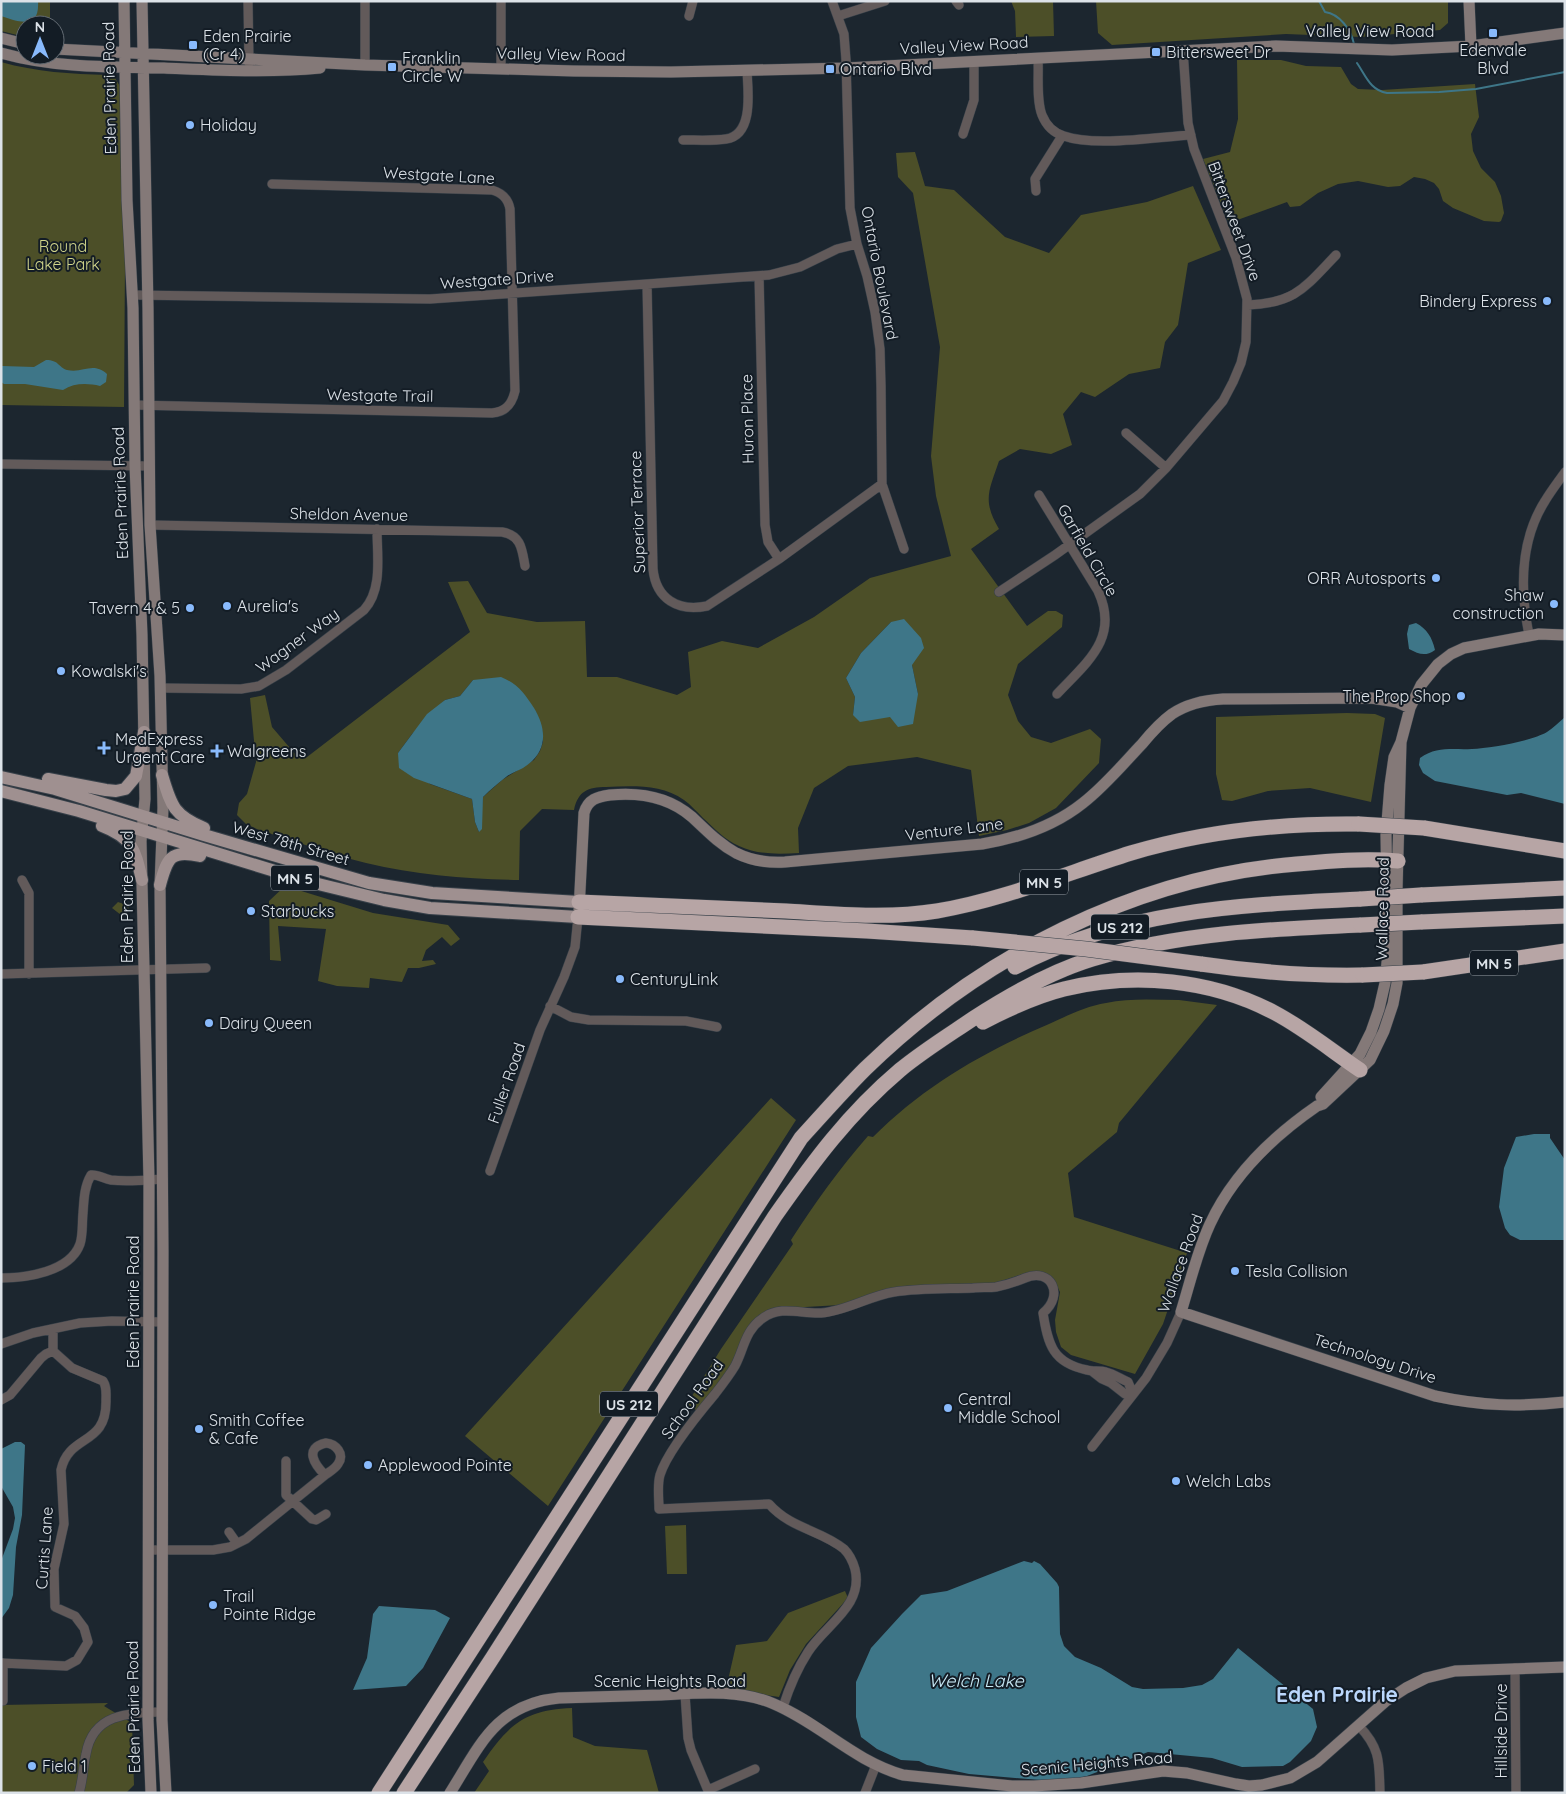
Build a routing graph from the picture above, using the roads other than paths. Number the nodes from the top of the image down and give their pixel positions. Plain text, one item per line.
1 (124, 1) edge
2 (142, 1) edge
3 (248, 1) edge
4 (364, 1) edge
5 (501, 1) edge
6 (693, 1) edge
7 (832, 1) edge
8 (885, 1) edge
9 (1469, 1) edge
10 (689, 16) dead end
11 (838, 16) junction
12 (1565, 33) edge
13 (1, 38) edge
14 (15, 42) edge
15 (1471, 46) junction
16 (65, 50) edge
17 (1183, 50) junction
18 (1, 53) edge
19 (126, 53) junction
20 (144, 54) junction
21 (249, 58) junction
22 (1038, 58) junction
23 (974, 61) junction
24 (364, 64) junction
25 (126, 68) junction
26 (144, 68) junction
27 (846, 68) junction
28 (501, 69) junction
29 (248, 71) junction
30 (746, 71) junction
31 (963, 134) dead end
32 (1191, 135) junction
33 (1062, 136) junction
34 (684, 140) dead end
35 (272, 184) dead end
36 (1036, 191) dead end
37 (857, 244) junction
38 (1336, 255) dead end
39 (759, 276) junction
40 (647, 284) junction
41 (512, 294) junction
42 (132, 296) junction
43 (148, 296) junction
44 (1248, 305) junction
45 (134, 404) junction
46 (149, 405) junction
47 (1126, 433) dead end
48 (1, 464) edge
49 (135, 465) junction
50 (149, 466) junction
51 (1166, 468) junction
52 (1565, 472) edge
53 (882, 484) junction
54 (1039, 495) dead end
55 (150, 526) junction
56 (377, 530) junction
57 (1069, 544) junction
58 (904, 549) dead end
59 (779, 559) junction
60 (525, 566) dead end
61 (999, 592) dead end
62 (1529, 635) junction
63 (1565, 635) edge
64 (161, 688) junction
65 (1057, 694) dead end
66 (1410, 708) junction
67 (144, 732) junction
68 (1, 771) edge
69 (162, 775) junction
70 (1, 777) edge
71 (1, 792) edge
72 (1, 798) edge
73 (144, 816) junction
74 (162, 822) junction
75 (143, 831) junction
76 (162, 838) junction
77 (1565, 851) edge
78 (1393, 861) junction
79 (252, 865) junction
80 (326, 871) junction
81 (22, 880) dead end
82 (142, 880) junction
83 (160, 885) junction
84 (1565, 888) edge
85 (579, 909) junction
86 (1565, 916) edge
87 (1565, 951) edge
88 (206, 968) dead end
89 (144, 970) junction
90 (162, 970) junction
91 (1, 974) edge
92 (29, 974) junction
93 (550, 1006) junction
94 (717, 1027) dead end
95 (903, 1036) junction
96 (928, 1049) junction
97 (1355, 1067) junction
98 (490, 1171) dead end
99 (163, 1179) junction
100 (149, 1180) junction
101 (1, 1278) edge
102 (1181, 1312) junction
103 (150, 1322) junction
104 (163, 1322) junction
105 (53, 1329) junction
106 (2, 1339) edge
107 (53, 1351) junction
108 (1133, 1394) junction
109 (1, 1400) edge
110 (1565, 1402) edge
111 (1092, 1447) dead end
112 (286, 1461) dead end
113 (325, 1475) dead end
114 (292, 1501) junction
115 (326, 1514) dead end
116 (229, 1532) dead end
117 (233, 1544) junction
118 (148, 1550) junction
119 (163, 1550) junction
120 (493, 1657) junction
121 (2, 1663) edge
122 (1565, 1667) edge
123 (1515, 1668) junction
124 (685, 1694) junction
125 (3, 1702) dead end
126 (783, 1707) junction
127 (148, 1712) junction
128 (162, 1712) junction
129 (1359, 1726) junction
130 (876, 1766) junction
131 (755, 1768) dead end
132 (1082, 1788) edge
133 (708, 1791) edge
134 (79, 1793) edge
135 (151, 1793) edge
136 (166, 1793) edge
137 (379, 1793) edge
138 (404, 1793) edge
139 (417, 1793) edge
140 (450, 1793) edge
141 (865, 1793) edge
142 (1380, 1793) edge
143 (1516, 1793) edge

1 - 19 main road, Eden Prairie Road
2 - 20 main road, Eden Prairie Road
3 - 21 street
4 - 24 street
5 - 28 street
6 - 10 street
7 - 11 street, Ontario Boulevard
8 - 11 street
9 - 15 main road
11 - 27 street, Ontario Boulevard
12 - 15 main road, Valley View Road
13 - 14 main road
15 - 17 main road, Valley View Road
16 - 19 main road, Valley View Road
17 - 22 main road, Valley View Road
17 - 32 street, Bittersweet Drive
18 - 25 main road, Valley View Road
19 - 20 main road, Valley View Road
19 - 25 main road, Eden Prairie Road
20 - 21 main road, Valley View Road
20 - 26 main road, Eden Prairie Road
21 - 24 main road, Valley View Road
21 - 29 street
22 - 23 main road, Valley View Road
22 - 33 street
23 - 27 main road, Valley View Road
23 - 31 street
24 - 28 main road, Valley View Road
24 - 29 main road, Valley View Road
25 - 26 main road, Valley View Road
25 - 42 main road, Eden Prairie Road
26 - 29 main road, Valley View Road
26 - 43 main road, Eden Prairie Road
27 - 30 main road, Valley View Road
27 - 37 street, Ontario Boulevard
28 - 30 main road, Valley View Road
30 - 34 street
32 - 33 street
32 - 44 street, Bittersweet Drive
33 - 36 street
35 - 41 street, Westgate Lane
37 - 39 street, Westgate Drive
37 - 53 street, Ontario Boulevard
38 - 44 street
39 - 40 street, Westgate Drive
39 - 59 street, Huron Place
40 - 41 street, Westgate Drive
40 - 59 street, Superior Terrace
41 - 43 street, Westgate Drive
41 - 46 street, Westgate Trail
42 - 43 street, Westgate Drive
42 - 45 main road, Eden Prairie Road
43 - 46 main road, Eden Prairie Road
44 - 51 street, Bittersweet Drive
45 - 46 street, Westgate Trail
45 - 49 main road, Eden Prairie Road
46 - 50 main road, Eden Prairie Road
47 - 51 street
48 - 49 street
49 - 50 street
49 - 67 main road, Eden Prairie Road
50 - 55 main road, Eden Prairie Road
51 - 57 street, Bittersweet Drive
52 - 62 street
53 - 58 street, Ontario Boulevard
53 - 59 street, Superior Terrace
54 - 57 street, Garfield Circle
55 - 56 street, Sheldon Avenue
55 - 64 main road, Eden Prairie Road
56 - 60 street, Sheldon Avenue
56 - 64 street, Wagner Way
57 - 61 street, Bittersweet Drive
57 - 65 street, Garfield Circle
62 - 63 main road, Wallace Road
62 - 66 main road, Wallace Road
64 - 69 main road, Eden Prairie Road
66 - 78 main road, Wallace Road
66 - 85 main road, Venture Lane
67 - 68 main road
67 - 73 main road, Eden Prairie Road
69 - 74 main road, Eden Prairie Road
69 - 80 main road
70 - 73 main road, West 78th Street / MN 5
71 - 75 main road, West 78th Street / MN 5
72 - 82 main road
73 - 74 main road, West 78th Street / MN 5
73 - 75 main road, Eden Prairie Road
74 - 76 main road, Eden Prairie Road
74 - 80 main road, West 78th Street / MN 5
75 - 76 main road, West 78th Street / MN 5
75 - 82 main road, Eden Prairie Road
76 - 79 main road, West 78th Street / MN 5
76 - 83 main road, Eden Prairie Road
77 - 85 highway, MN 5, bridge
78 - 95 highway
78 - 97 main road, Wallace Road
79 - 83 main road
79 - 85 main road, West 78th Street / MN 5
80 - 85 main road, West 78th Street / MN 5
81 - 92 street
82 - 89 main road, Eden Prairie Road
83 - 90 main road, Eden Prairie Road
84 - 95 highway, US 212, bridge
85 - 87 highway, MN 5, bridge
85 - 93 street, Fuller Road
86 - 96 highway, US 212, bridge
88 - 90 street
89 - 90 street
89 - 92 street
89 - 100 main road, Eden Prairie Road
90 - 99 main road, Eden Prairie Road
91 - 92 street
93 - 94 street
93 - 98 street, Fuller Road
95 - 137 highway, US 212
96 - 97 highway
96 - 120 highway, US 212
97 - 102 main road, Wallace Road
99 - 100 street
99 - 104 main road, Eden Prairie Road
100 - 101 street
100 - 103 main road, Eden Prairie Road
102 - 108 street, Wallace Road
102 - 110 main road, Technology Drive
103 - 104 street
103 - 105 street
103 - 118 main road, Eden Prairie Road
104 - 119 main road, Eden Prairie Road
105 - 106 street
105 - 107 street
107 - 109 street
107 - 121 street, Curtis Lane
108 - 111 street, Wallace Road
108 - 126 street, School Road
112 - 114 street
113 - 114 street
114 - 115 street
114 - 117 street
116 - 117 street
117 - 119 street
118 - 119 street
118 - 127 main road, Eden Prairie Road
119 - 128 main road, Eden Prairie Road
120 - 138 highway, US 212
120 - 139 highway
121 - 125 street
122 - 123 main road, Scenic Heights Road
123 - 129 main road, Scenic Heights Road
123 - 143 street, Hillside Drive
124 - 126 main road, Scenic Heights Road
124 - 133 street
124 - 140 main road, Scenic Heights Road
126 - 130 main road, Scenic Heights Road
127 - 128 street
127 - 134 street
127 - 135 main road, Eden Prairie Road
128 - 136 main road, Eden Prairie Road
129 - 132 main road, Scenic Heights Road
129 - 142 street
130 - 132 main road, Scenic Heights Road
130 - 141 street
131 - 133 street

